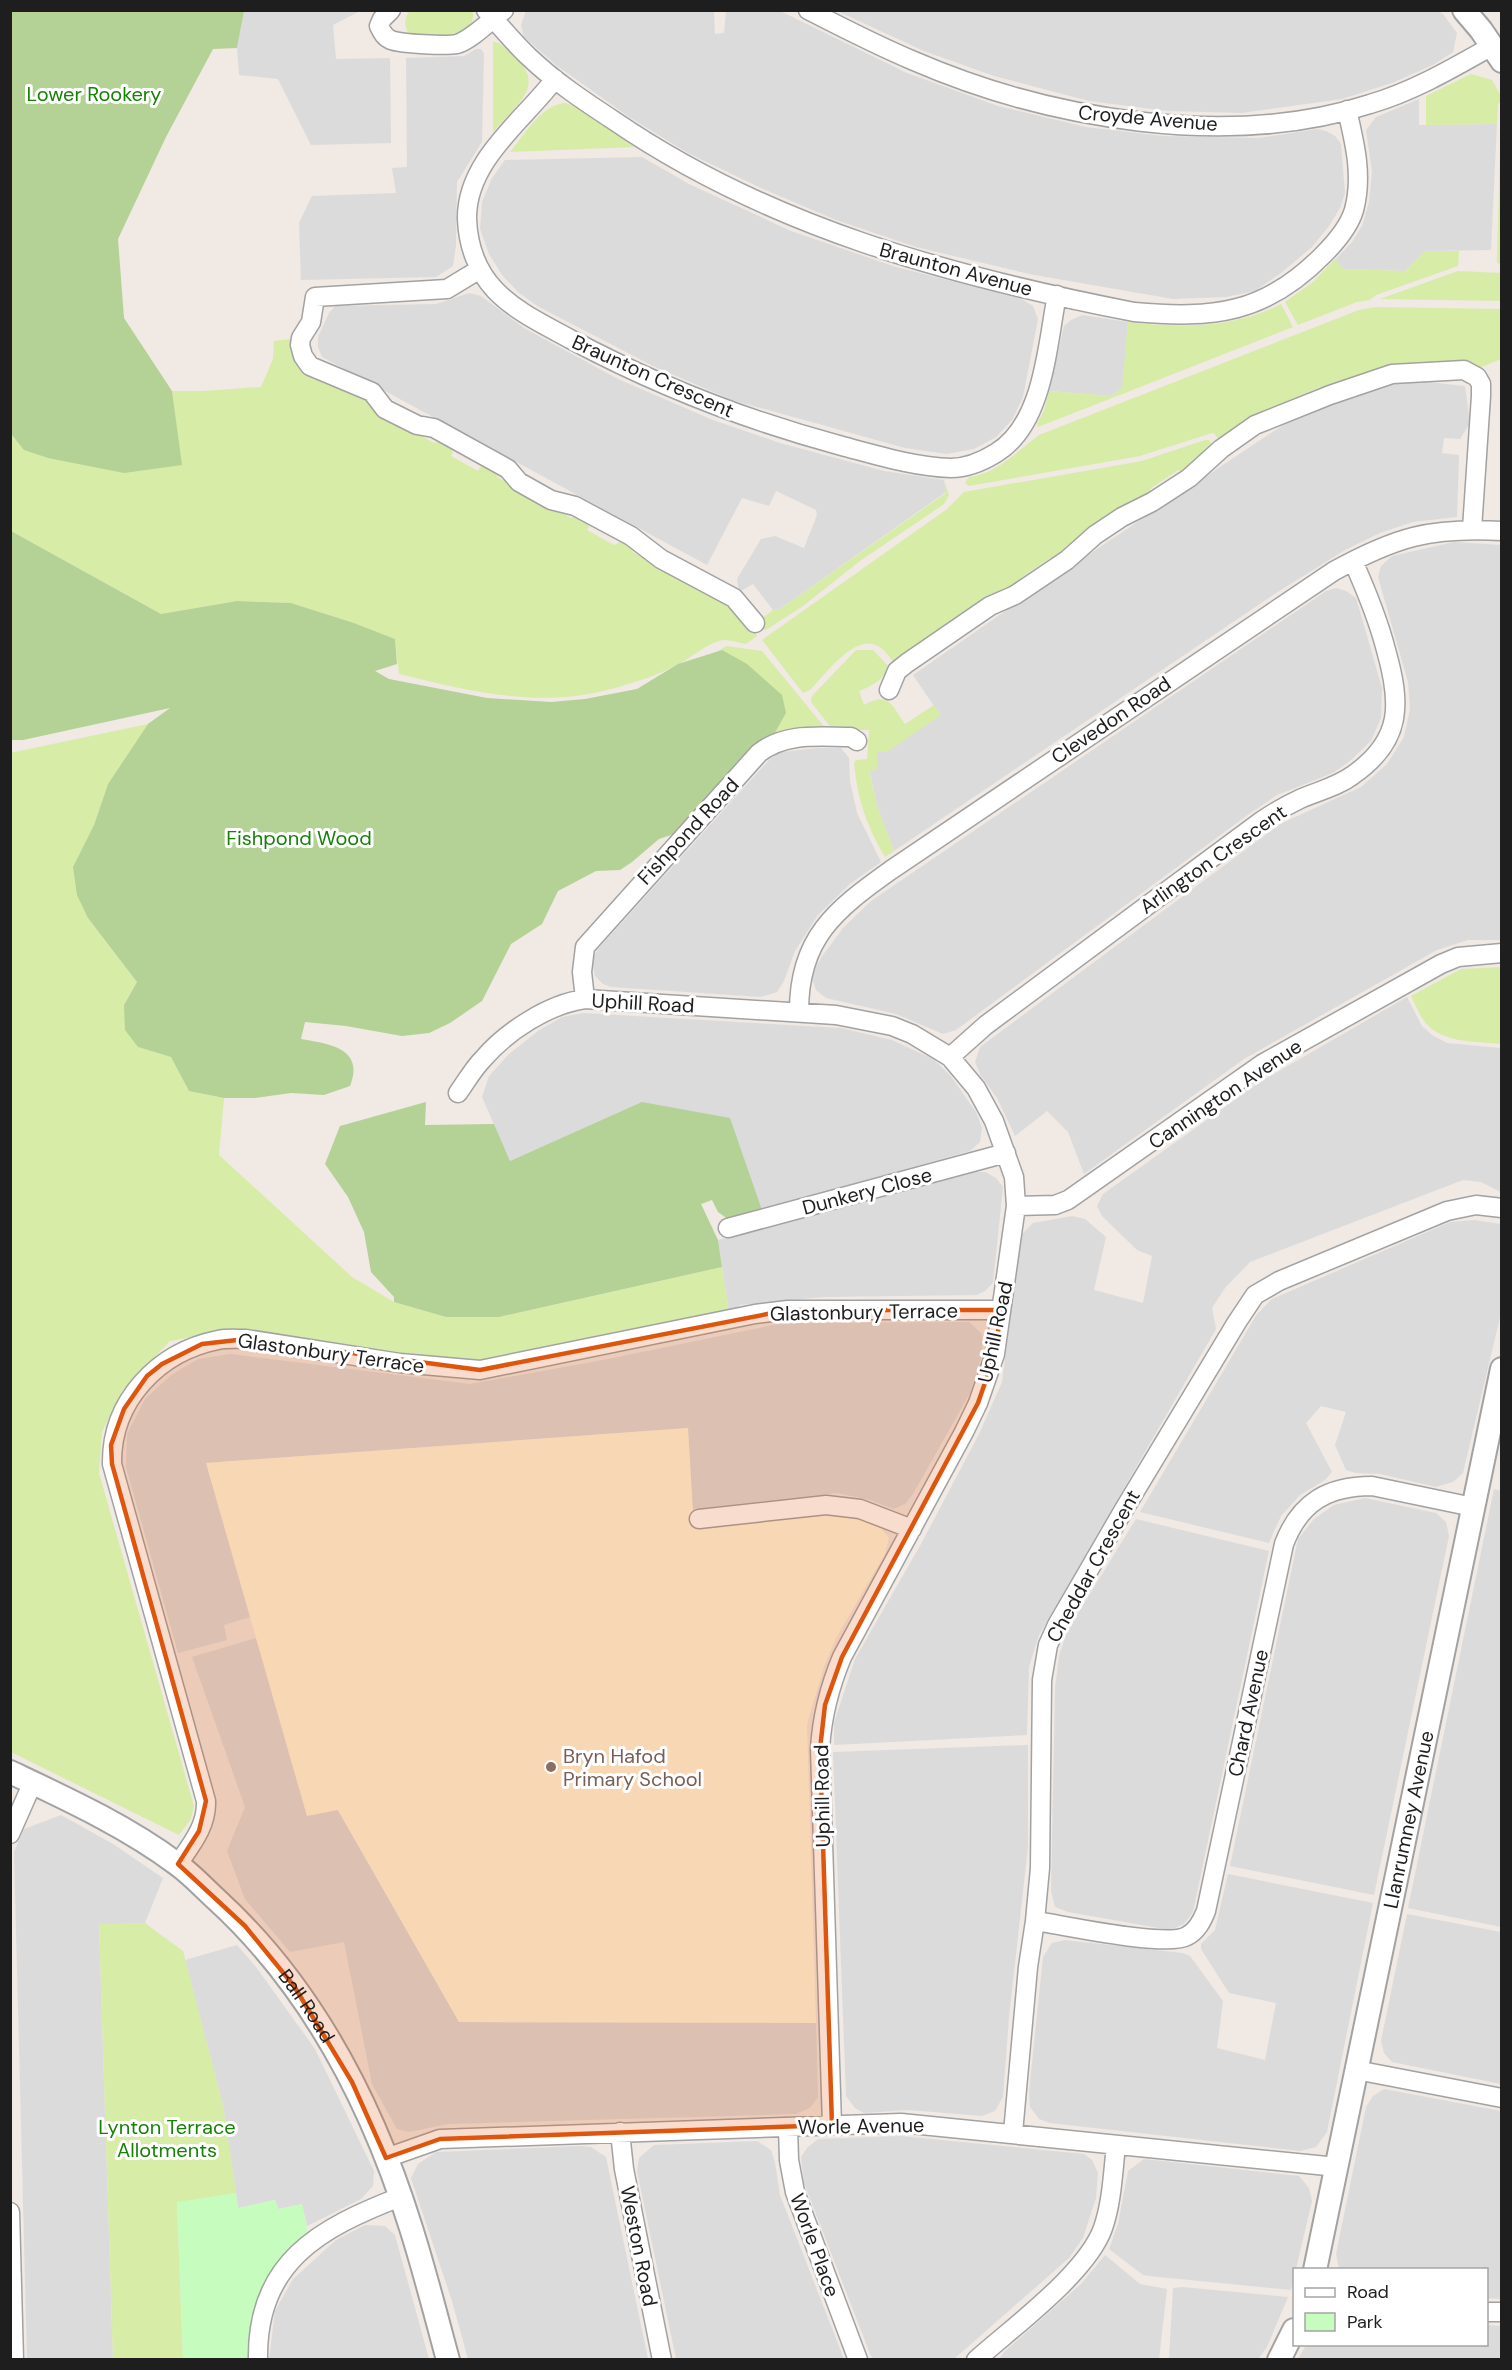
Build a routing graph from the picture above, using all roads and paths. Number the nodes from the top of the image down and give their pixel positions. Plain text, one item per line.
1 (391, 10) edge
2 (807, 10) edge
3 (1464, 10) edge
4 (494, 13) edge
5 (1497, 53) edge
6 (555, 79) junction
7 (1347, 111) junction
8 (480, 269) junction
9 (1057, 295) junction
10 (1472, 529) junction
11 (1502, 531) edge
12 (1353, 561) junction
13 (755, 623) dead end
14 (889, 690) dead end
15 (857, 741) dead end
16 (1502, 952) edge
17 (585, 999) junction
18 (799, 1011) junction
19 (950, 1057) junction
20 (458, 1093) dead end
21 (1006, 1153) junction
22 (1016, 1206) junction
23 (1502, 1208) edge
24 (728, 1228) dead end
25 (1001, 1310) junction
26 (1502, 1369) edge
27 (1493, 1453) edge
28 (1473, 1508) junction
29 (699, 1519) dead end
30 (912, 1529) junction
31 (10, 1772) edge
32 (33, 1782) junction
33 (10, 1834) edge
34 (178, 1864) junction
35 (1035, 1921) junction
36 (1356, 2070) junction
37 (1502, 2098) edge
38 (832, 2125) junction
39 (788, 2127) junction
40 (620, 2132) junction
41 (1012, 2133) junction
42 (1116, 2145) junction
43 (386, 2158) junction
44 (1336, 2167) junction
45 (400, 2197) junction
46 (10, 2212) edge
47 (1315, 2268) edge
48 (1293, 2332) edge
49 (14, 2360) edge
50 (258, 2360) edge
51 (448, 2360) edge
52 (662, 2360) edge
53 (858, 2360) edge
54 (976, 2360) edge
55 (1279, 2360) edge

1 - 4 street
2 - 7 street, Croyde Avenue
3 - 5 street
4 - 6 street, Braunton Avenue
5 - 7 street, Croyde Avenue
6 - 8 street, Braunton Crescent
6 - 9 street, Braunton Avenue
7 - 9 street, Braunton Avenue
8 - 9 street, Braunton Crescent
8 - 13 street
10 - 11 street, Clevedon Road
10 - 12 street, Clevedon Road
10 - 14 street
12 - 18 street, Clevedon Road
12 - 19 street, Arlington Crescent
15 - 17 street, Fishpond Road
16 - 22 street, Cannington Avenue
17 - 18 street, Uphill Road
17 - 20 street, Uphill Road
18 - 19 street, Uphill Road
19 - 21 street, Uphill Road
21 - 22 street, Uphill Road
21 - 24 street, Dunkery Close
22 - 25 street, Uphill Road
23 - 35 street, Cheddar Crescent
25 - 30 street, Uphill Road
25 - 34 street, Glastonbury Terrace
26 - 27 street, Llanrumney Avenue
27 - 28 street, Llanrumney Avenue
28 - 35 street, Chard Avenue
28 - 36 street, Llanrumney Avenue
29 - 30 street
30 - 38 street, Uphill Road
31 - 32 street, Ball Road
32 - 33 street
32 - 34 street, Ball Road
34 - 43 street, Ball Road
35 - 41 street, Cheddar Crescent
36 - 37 street
36 - 44 street, Llanrumney Avenue
38 - 39 street, Worle Avenue
38 - 41 street, Worle Avenue
39 - 40 street, Worle Avenue
39 - 53 street, Worle Place
40 - 43 street, Worle Avenue
40 - 52 street, Weston Road
41 - 42 street, Worle Avenue
42 - 44 street, Worle Avenue
42 - 54 street
43 - 45 street, Ball Road
44 - 47 street, Llanrumney Avenue
45 - 50 street
45 - 51 street, Ball Road
46 - 49 street
48 - 55 street

